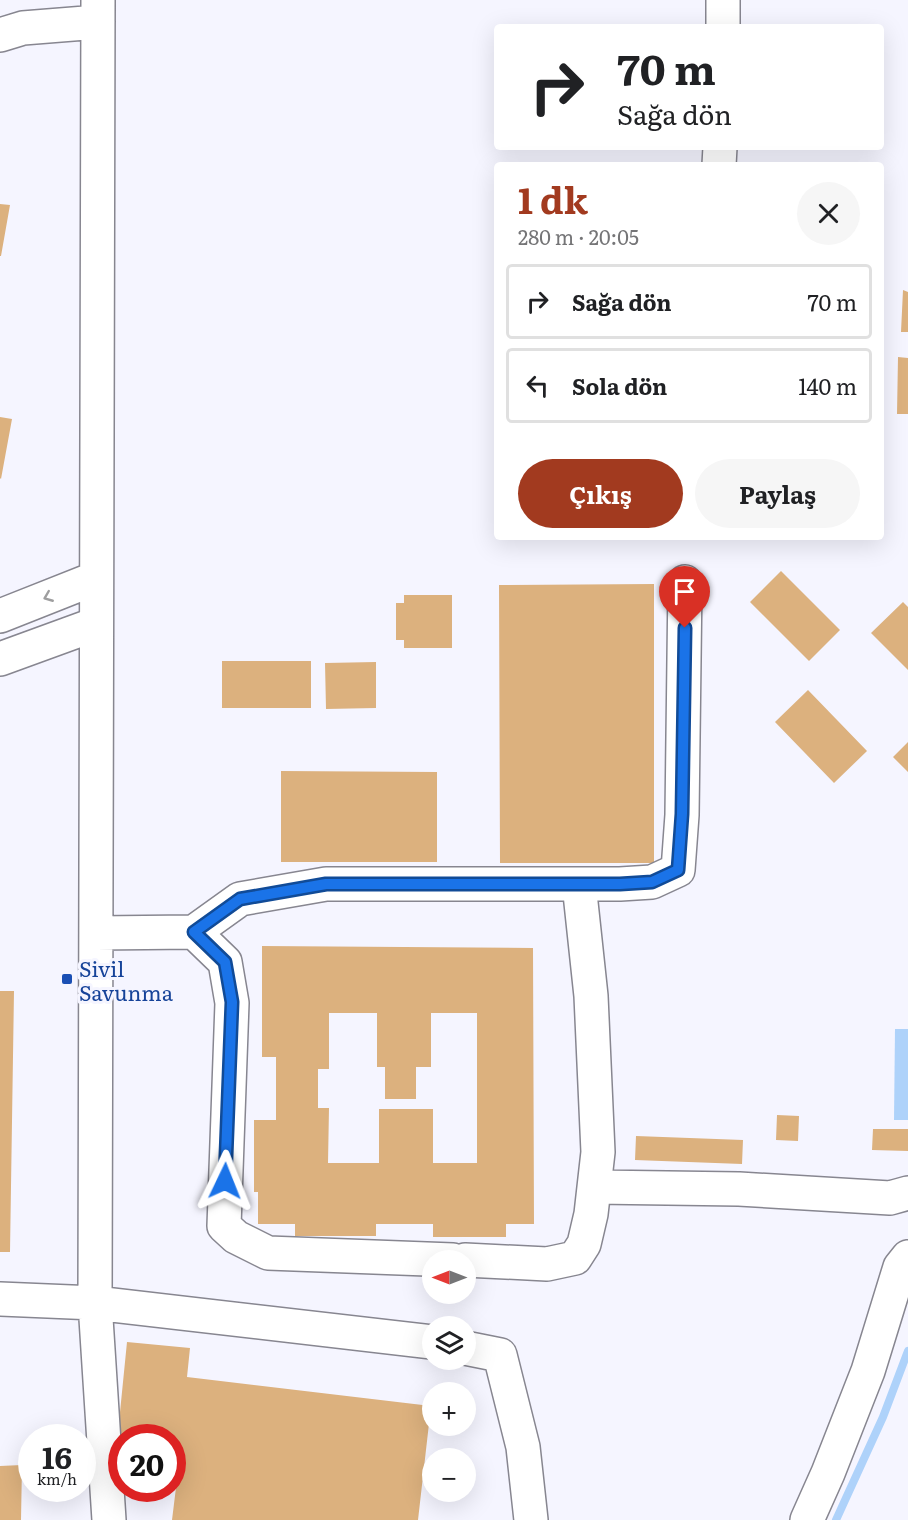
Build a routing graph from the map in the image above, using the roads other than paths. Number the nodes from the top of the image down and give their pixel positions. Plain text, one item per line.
1 (723, 0) edge
2 (98, 11) edge
3 (723, 24) edge
4 (0, 35) edge
5 (96, 578) junction
6 (685, 582) dead end
7 (0, 616) edge
8 (96, 624) junction
9 (0, 659) edge
10 (579, 884) junction
11 (194, 932) junction
12 (96, 933) junction
13 (595, 1187) junction
14 (908, 1193) edge
15 (908, 1257) edge
16 (422, 1259) edge
17 (476, 1261) edge
18 (0, 1299) edge
19 (95, 1303) junction
20 (422, 1341) edge
21 (476, 1350) edge
22 (109, 1520) edge
23 (531, 1520) edge
24 (807, 1520) edge

1 - 3 street
2 - 4 street
2 - 5 street
5 -> 7 street
5 - 8 street
6 - 10 street
8 - 9 street
8 - 12 street
10 - 11 street
10 - 13 street
11 - 12 street
11 - 16 street
12 - 19 street
13 - 14 street
13 - 17 street
15 - 24 street
18 - 19 street
19 - 20 street
19 - 22 street
21 - 23 street

